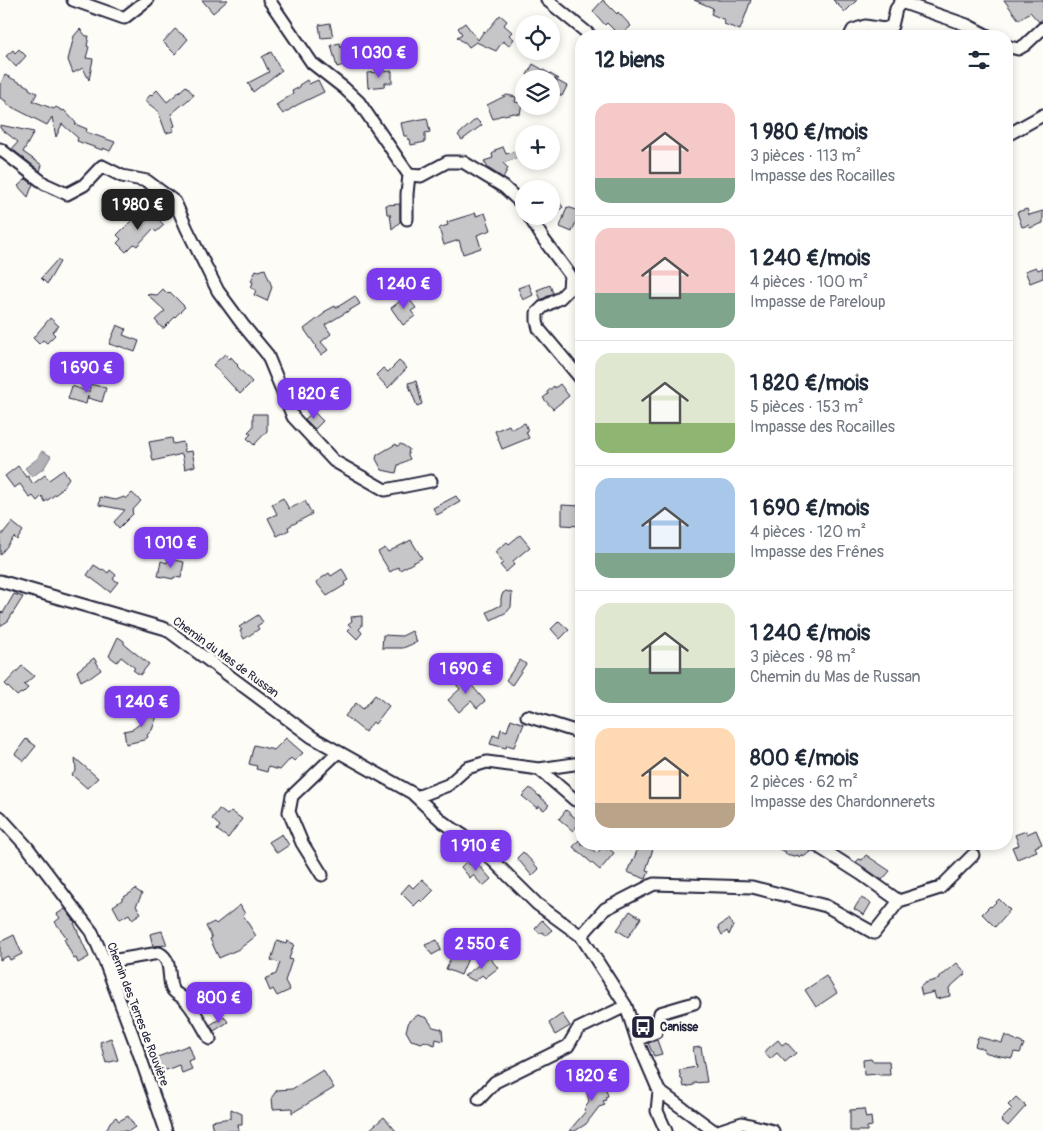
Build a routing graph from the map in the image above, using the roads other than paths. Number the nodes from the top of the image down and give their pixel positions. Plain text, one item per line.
1 (73, 0) edge
2 (147, 0) edge
3 (269, 0) edge
4 (547, 0) edge
5 (1043, 28) edge
6 (584, 30) edge
7 (853, 30) edge
8 (977, 30) edge
9 (1013, 47) edge
10 (1043, 115) edge
11 (1013, 132) edge
12 (0, 149) edge
13 (409, 174) junction
14 (515, 197) edge
15 (407, 218) dead end
16 (535, 225) edge
17 (575, 372) edge
18 (431, 481) dead end
19 (0, 580) edge
20 (527, 716) dead end
21 (575, 732) edge
22 (338, 752) junction
23 (575, 764) edge
24 (539, 769) junction
25 (416, 798) junction
26 (575, 800) edge
27 (0, 817) edge
28 (823, 850) edge
29 (973, 854) dead end
30 (322, 875) dead end
31 (899, 901) junction
32 (581, 936) junction
33 (105, 962) junction
34 (694, 1003) dead end
35 (626, 1006) junction
36 (210, 1039) dead end
37 (637, 1040) junction
38 (659, 1091) junction
39 (478, 1099) dead end
40 (663, 1130) edge
41 (166, 1131) edge
42 (714, 1131) edge
43 (718, 1131) edge
44 (773, 1131) edge

1 - 2 street
3 - 13 street
4 - 6 street
5 - 9 street
7 - 8 street
10 - 11 street
12 - 18 street
13 - 14 street
13 - 15 street
16 - 17 street
19 - 22 street, Chemin du Mas de Russan
20 - 21 street
22 - 25 street, Chemin du Mas de Russan
22 - 30 street
23 - 24 street
24 - 25 street
24 - 26 street
25 - 32 street, Chemin du Mas de Russan
27 - 33 street, Chemin des Terres de Rouvière
28 - 31 street
29 - 31 street
31 - 32 street
32 - 35 street
33 - 36 street
33 - 41 street, Chemin des Terres de Rouvière
34 - 37 street
35 - 37 street
35 - 39 street
37 - 38 street
38 - 40 street
38 - 42 street
43 - 44 street

